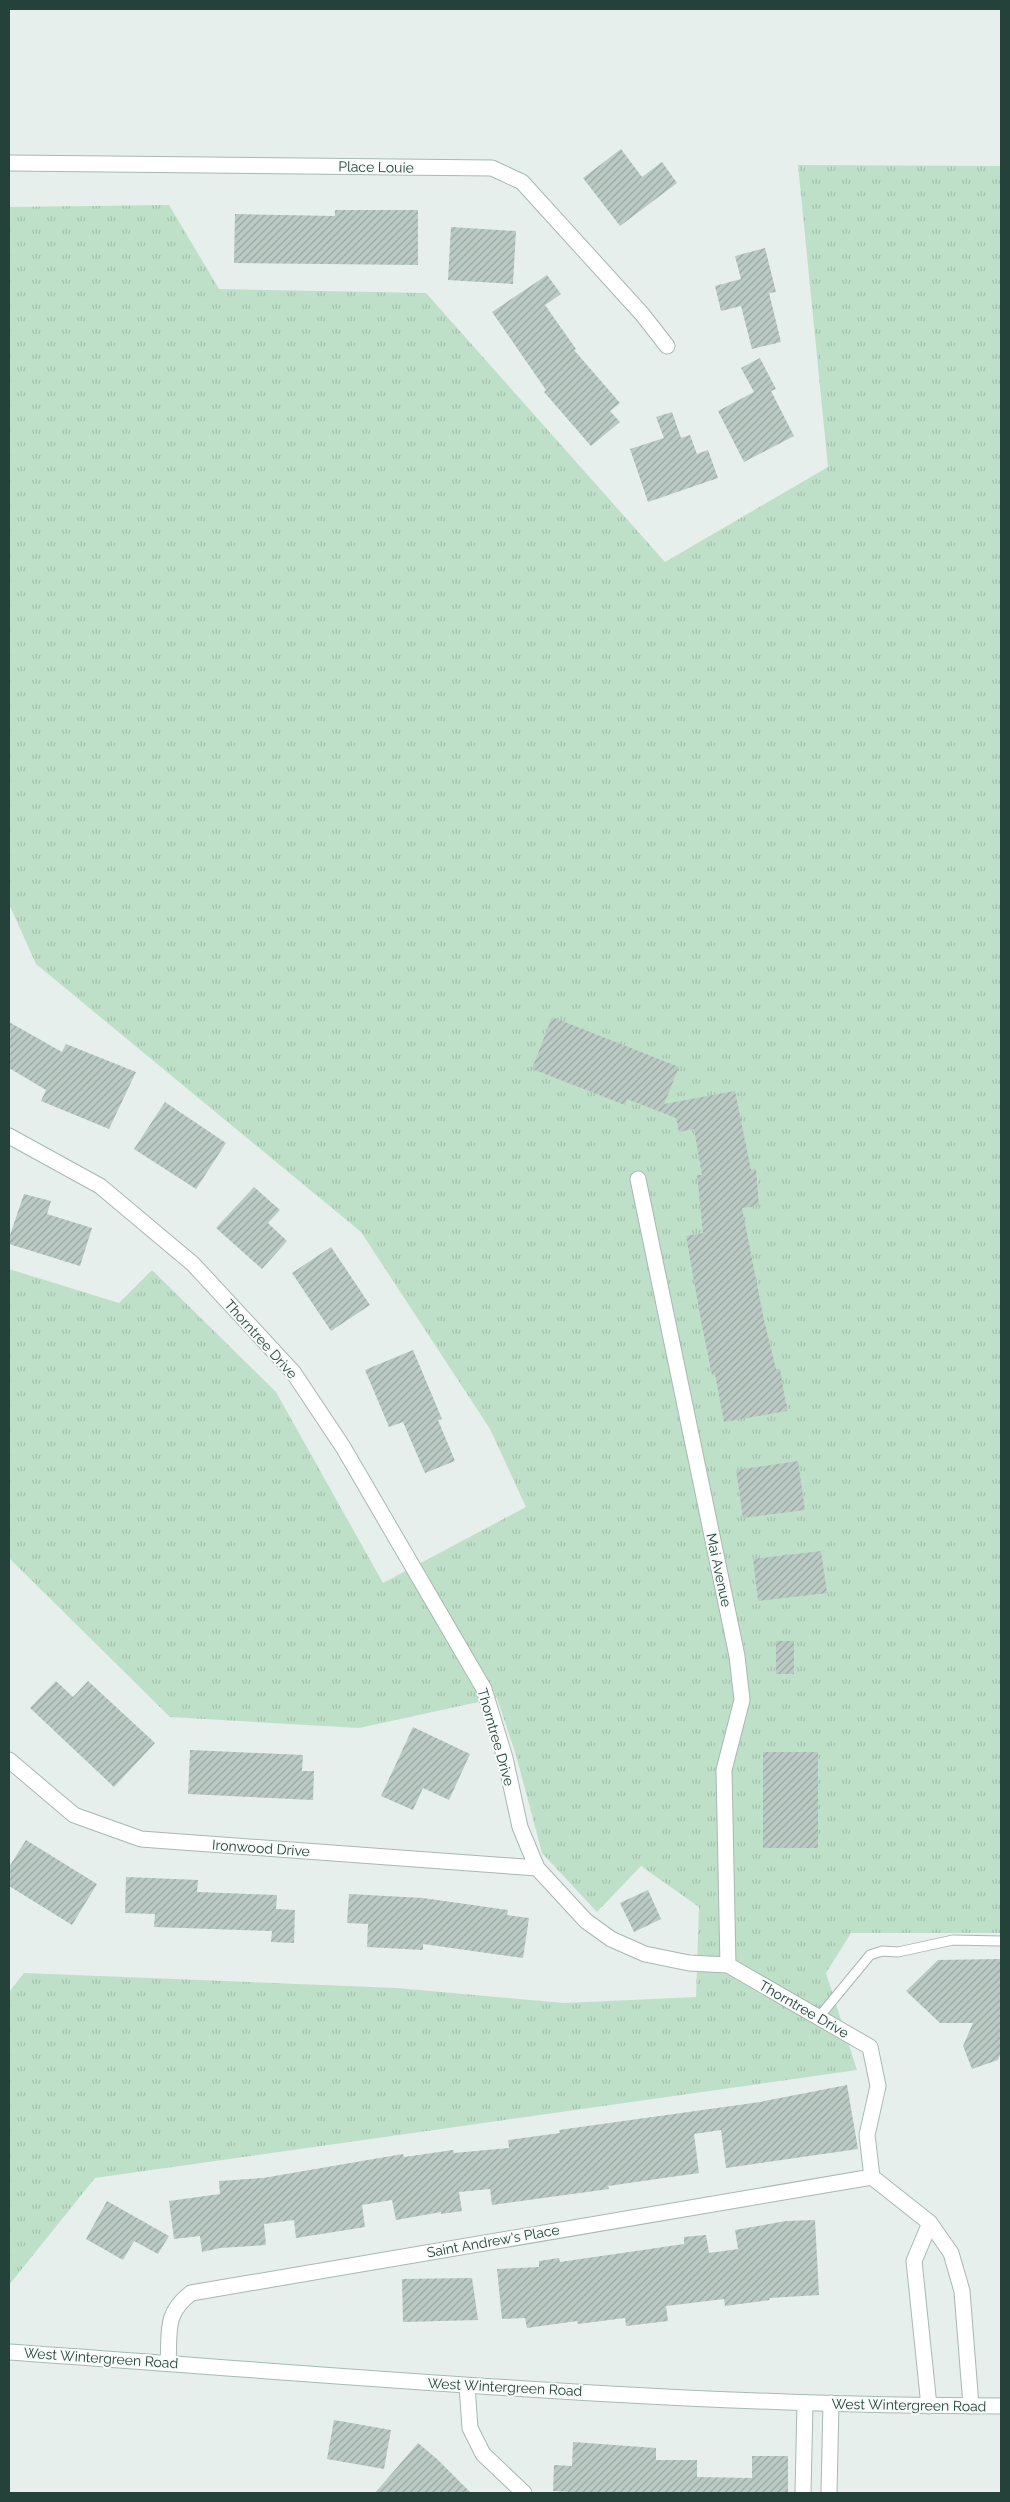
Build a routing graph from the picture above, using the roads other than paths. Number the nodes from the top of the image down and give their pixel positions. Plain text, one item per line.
1 (9, 163) edge
2 (667, 346) dead end
3 (9, 1136) edge
4 (638, 1179) dead end
5 (11, 1766) edge
6 (537, 1868) junction
7 (1001, 1941) edge
8 (728, 1965) junction
9 (819, 2017) junction
10 (872, 2177) junction
11 (930, 2223) junction
12 (9, 2352) edge
13 (168, 2363) junction
14 (467, 2386) junction
15 (805, 2403) junction
16 (831, 2403) junction
17 (929, 2406) junction
18 (971, 2406) junction
19 (1001, 2406) edge
20 (524, 2493) edge
21 (803, 2493) edge
22 (829, 2493) edge

1 - 2 street, Place Louie
3 - 6 street, Thorntree Drive
4 - 8 street, Mai Avenue
5 - 6 street, Ironwood Drive
6 - 8 street, Thorntree Drive
7 - 9 lane
8 - 9 street, Thorntree Drive
9 - 10 street, Thorntree Drive
10 - 11 street
10 - 13 street, Saint Andrew's Place
11 - 17 street
11 - 18 street
12 - 13 street, West Wintergreen Road
13 - 14 street, West Wintergreen Road
14 - 15 street, West Wintergreen Road
14 - 20 street
15 - 16 street, West Wintergreen Road
15 - 21 street
16 - 17 street, West Wintergreen Road
16 - 22 street
17 - 18 street, West Wintergreen Road
18 - 19 street, West Wintergreen Road

